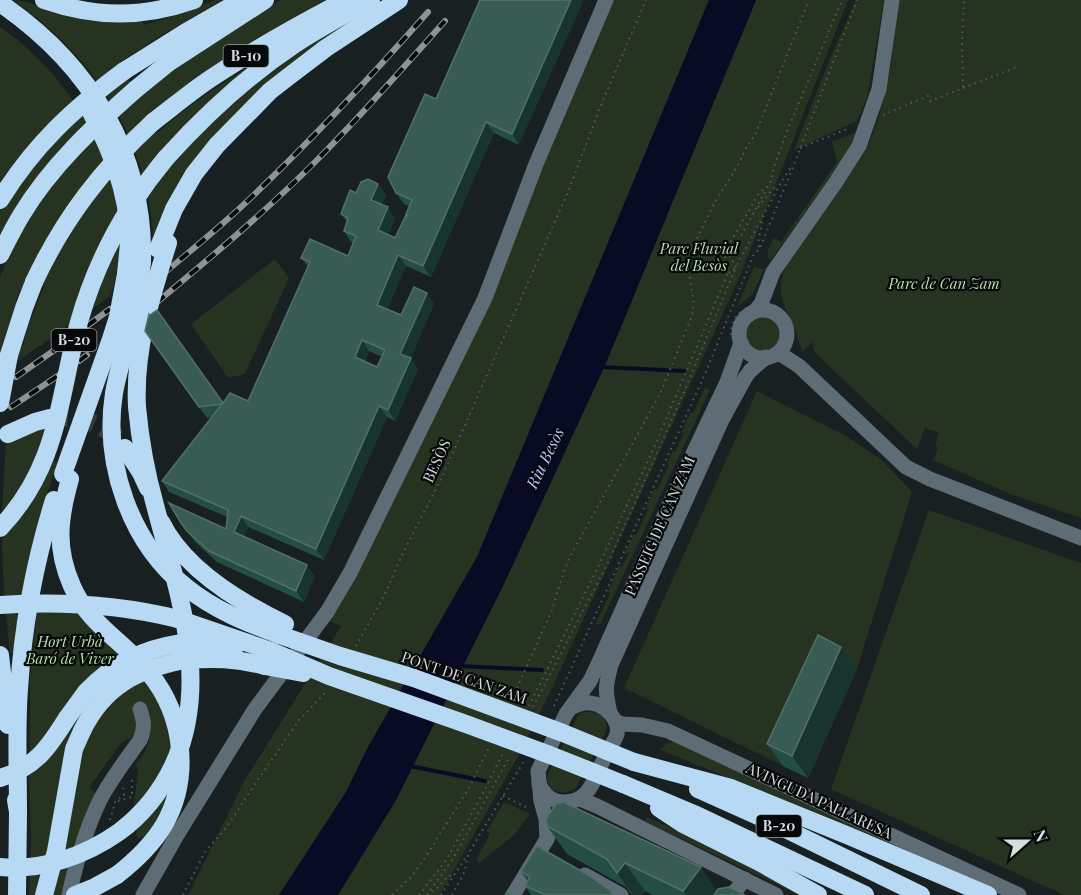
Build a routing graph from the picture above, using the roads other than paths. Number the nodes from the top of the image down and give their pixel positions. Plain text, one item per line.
1 (44, 0) edge
2 (194, 0) edge
3 (242, 0) edge
4 (265, 0) edge
5 (345, 0) edge
6 (371, 0) edge
7 (399, 0) edge
8 (606, 0) edge
9 (892, 0) edge
10 (0, 3) edge
11 (0, 16) edge
12 (0, 200) edge
13 (163, 246) junction
14 (0, 255) edge
15 (137, 303) junction
16 (749, 310) junction
17 (736, 339) junction
18 (775, 352) junction
19 (0, 403) edge
20 (50, 418) tunnel mouth
21 (8, 434) dead end
22 (125, 448) tunnel mouth
23 (66, 476) junction
24 (0, 528) edge
25 (1081, 538) edge
26 (0, 605) edge
27 (274, 647) junction
28 (183, 652) junction
29 (0, 655) edge
30 (572, 707) junction
31 (140, 710) dead end
32 (613, 717) junction
33 (634, 762) junction
34 (0, 778) edge
35 (539, 784) junction
36 (623, 784) junction
37 (578, 800) junction
38 (18, 813) junction
39 (545, 848) junction
40 (568, 866) edge
41 (0, 867) edge
42 (745, 879) junction
43 (16, 895) edge
44 (44, 895) edge
45 (69, 895) edge
46 (75, 895) edge
47 (143, 895) edge
48 (513, 895) edge
49 (621, 895) edge
50 (732, 895) edge
51 (776, 895) edge
52 (818, 895) edge
53 (865, 895) edge
54 (921, 895) edge
55 (988, 895) edge
56 (1019, 895) edge

1 - 2 highway
3 - 12 highway, bridge
4 - 14 highway, B-10, bridge
5 - 19 highway, B-10, bridge
6 - 24 highway, B-20, bridge
7 - 13 highway
8 - 47 street
9 - 16 street
10 - 15 highway, bridge
11 - 23 highway, bridge
13 - 15 highway, bridge
13 - 41 highway, bridge
15 - 27 highway, bridge
16 - 17 street
16 - 18 street
17 - 18 street
17 - 30 street, PASSEIG DE CAN ZAM
18 - 25 street
18 - 32 street, PASSEIG DE CAN ZAM
20 - 21 highway
22 - 27 highway
23 - 38 highway
23 - 46 highway, bridge
26 - 27 highway, bridge
27 - 28 highway
27 - 33 highway, PONT DE CAN ZAM / B-20, bridge
27 - 36 highway, B-20, bridge
28 - 34 highway, bridge
28 - 44 highway, bridge
29 - 38 highway
30 - 32 street, AVINGUDA PALLARESA
30 - 35 street, PASSEIG DE CAN ZAM
31 - 45 street
32 - 37 street
32 - 56 street, AVINGUDA PALLARESA
33 - 54 highway, B-20
33 - 55 highway
35 - 37 street
35 - 39 street
36 - 52 highway
36 - 53 highway, B-20
37 - 39 street
37 - 42 street
38 - 43 highway
39 - 48 street
40 - 49 street
42 - 50 street
42 - 51 street

